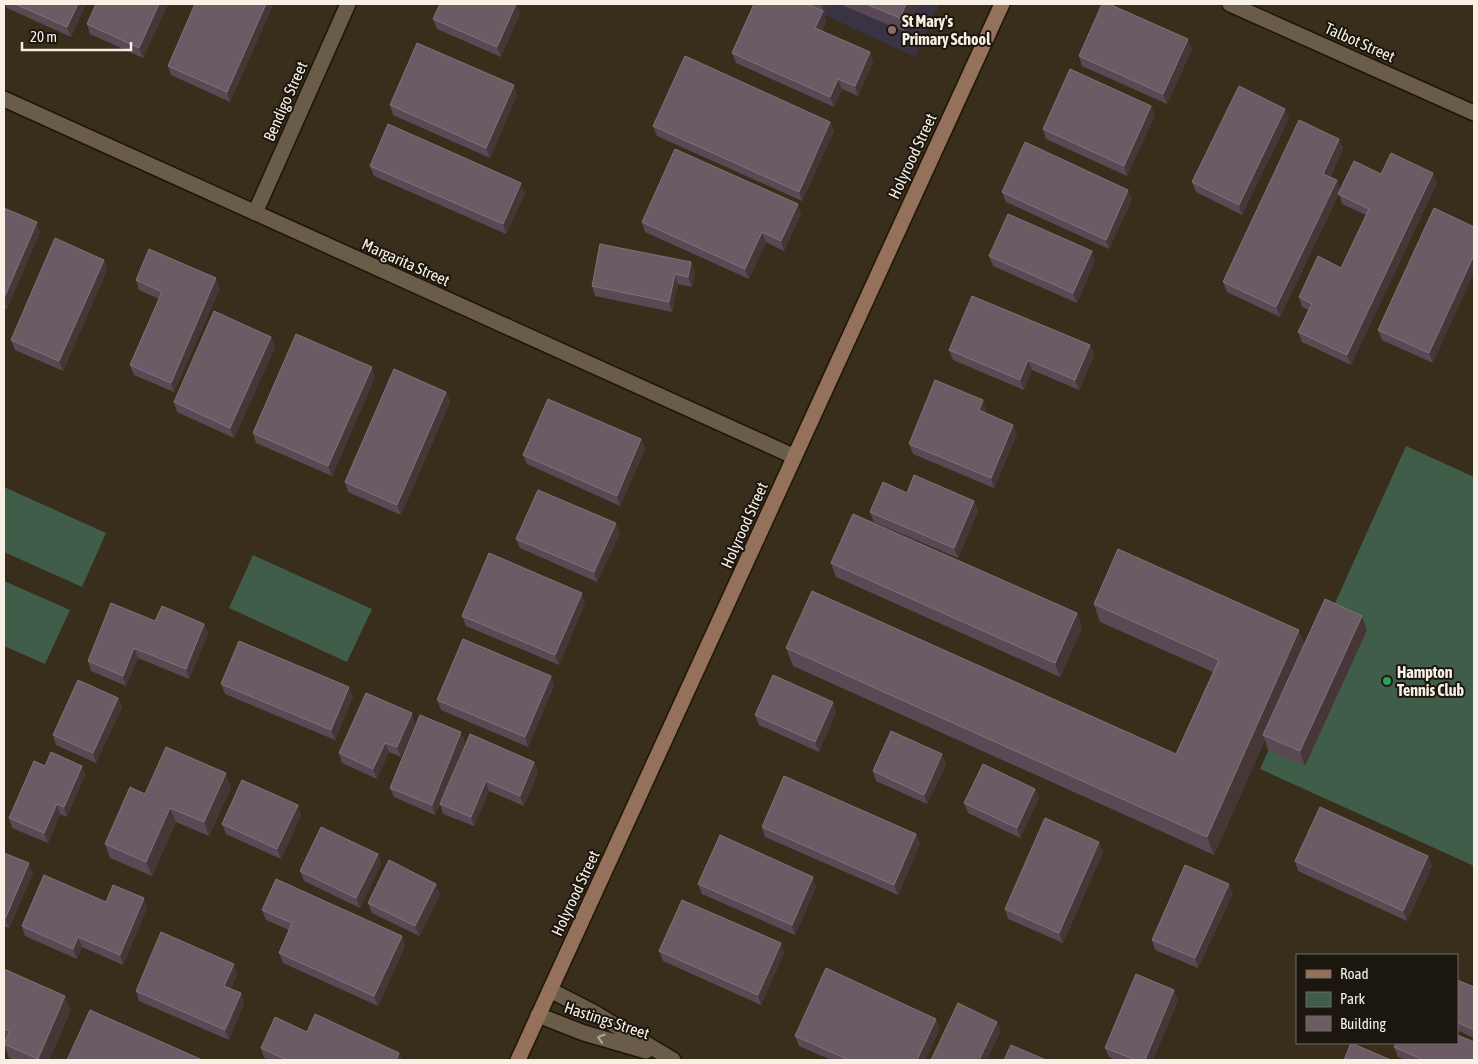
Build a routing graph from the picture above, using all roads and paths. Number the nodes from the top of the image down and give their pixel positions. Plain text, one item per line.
1 (348, 4) edge
2 (1002, 4) edge
3 (1230, 4) edge
4 (4, 99) edge
5 (1474, 113) edge
6 (255, 212) junction
7 (793, 456) junction
8 (550, 990) junction
9 (538, 1015) junction
10 (669, 1058) edge
11 (518, 1060) edge

1 - 6 street, Bendigo Street
2 - 7 street, Holyrood Street
3 - 5 street, Talbot Street
4 - 6 street, Margarita Street
6 - 7 street, Margarita Street
7 - 8 street, Holyrood Street
8 - 9 street, Holyrood Street
8 - 10 street, Hastings Street
10 -> 9 street, Hastings Street
9 - 11 street, Holyrood Street

